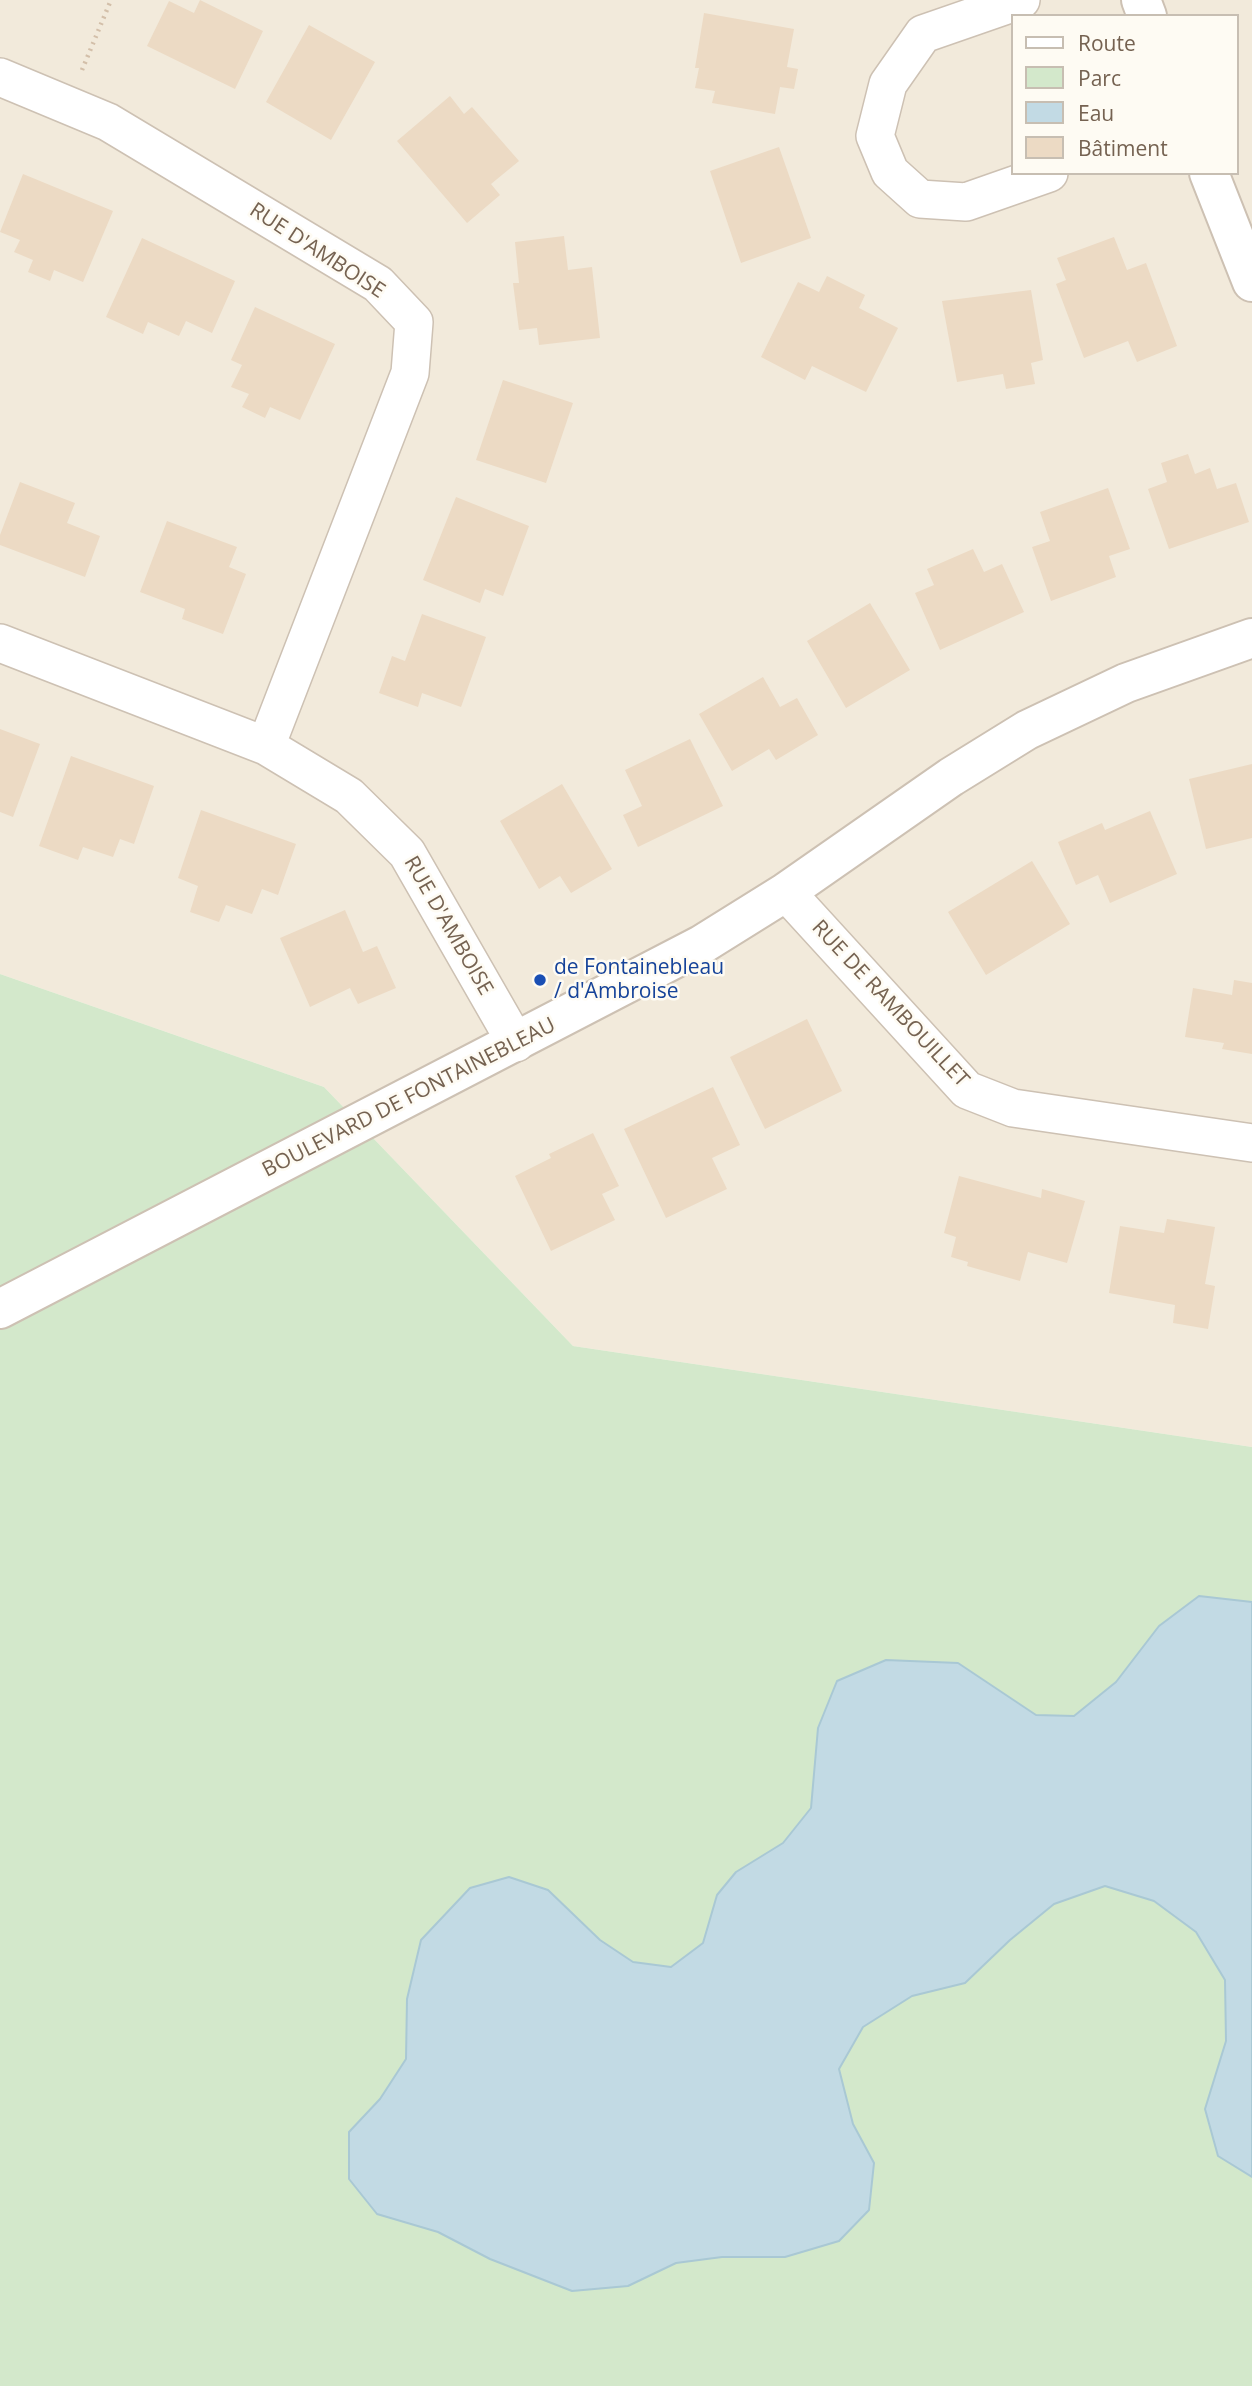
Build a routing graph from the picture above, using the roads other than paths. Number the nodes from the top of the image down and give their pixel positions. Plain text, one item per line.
1 (1021, 0) edge
2 (0, 77) edge
3 (1043, 175) edge
4 (1210, 175) edge
5 (1252, 282) edge
6 (1252, 638) edge
7 (0, 643) edge
8 (266, 746) junction
9 (786, 892) junction
10 (516, 1043) junction
11 (1252, 1143) edge
12 (0, 1309) edge

1 - 3 street
2 - 8 street, RUE D'AMBOISE
4 - 5 street
6 - 9 street, BOULEVARD DE FONTAINEBLEAU
7 - 8 street, RUE D'AMBOISE
8 - 10 street, RUE D'AMBOISE
9 - 10 street, BOULEVARD DE FONTAINEBLEAU
9 - 11 street, RUE DE RAMBOUILLET
10 - 12 street, BOULEVARD DE FONTAINEBLEAU

